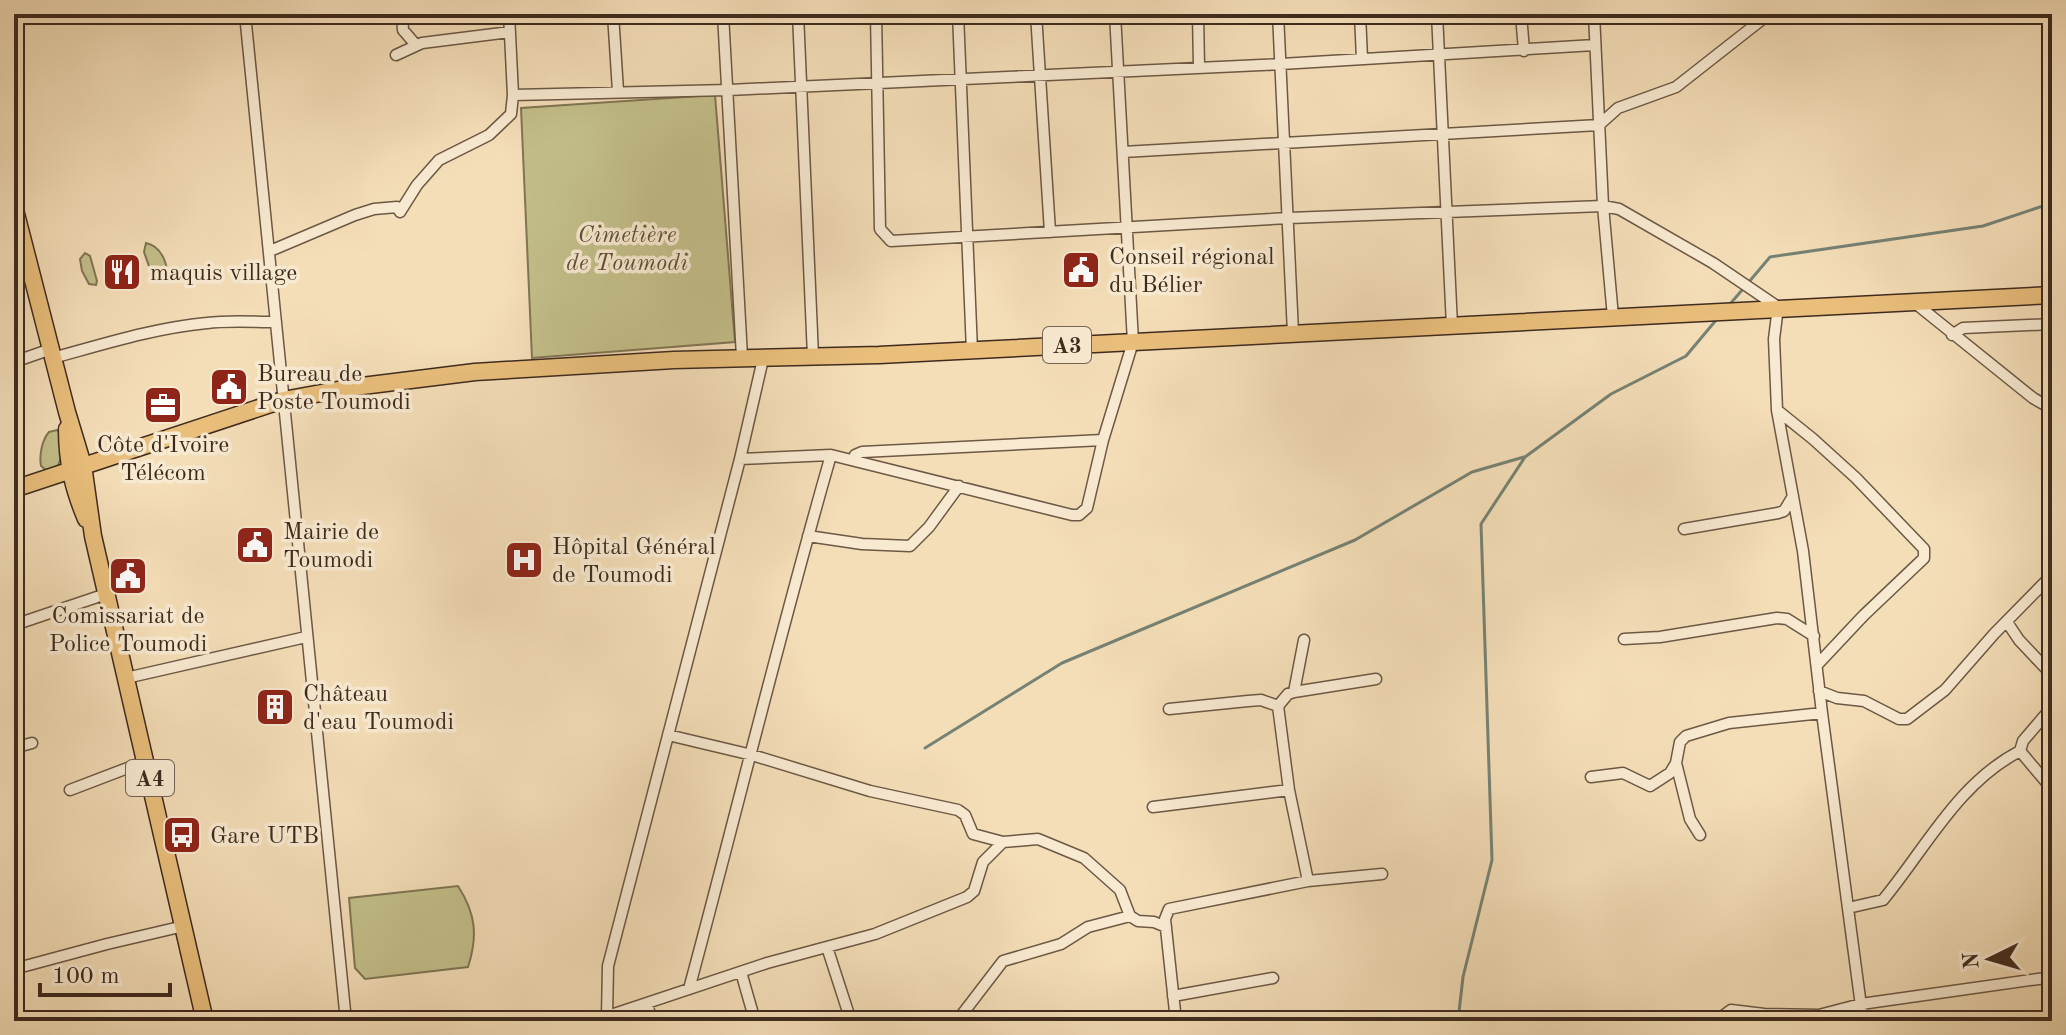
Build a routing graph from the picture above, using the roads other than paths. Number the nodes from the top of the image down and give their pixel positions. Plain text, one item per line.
1 (245, 14) edge
2 (402, 14) edge
3 (509, 14) edge
4 (613, 14) edge
5 (723, 14) edge
6 (798, 14) edge
7 (876, 14) edge
8 (958, 14) edge
9 (1036, 14) edge
10 (1115, 14) edge
11 (1198, 14) edge
12 (1278, 14) edge
13 (1360, 14) edge
14 (1437, 14) edge
15 (1521, 14) edge
16 (1594, 14) edge
17 (1769, 14) edge
18 (510, 32) junction
19 (416, 45) junction
20 (1595, 45) junction
21 (1524, 51) junction
22 (396, 55) dead end
23 (1440, 55) junction
24 (1362, 59) junction
25 (1281, 64) junction
26 (1199, 67) junction
27 (1118, 70) junction
28 (1040, 74) junction
29 (960, 78) junction
30 (878, 82) junction
31 (801, 87) junction
32 (729, 90) junction
33 (618, 91) junction
34 (513, 95) junction
35 (1599, 125) junction
36 (1443, 133) junction
37 (1285, 143) junction
38 (1123, 152) junction
39 (14, 206) edge
40 (1603, 206) junction
41 (1447, 213) junction
42 (1289, 218) junction
43 (1127, 227) junction
44 (1050, 232) junction
45 (966, 237) junction
46 (270, 251) junction
47 (2052, 295) edge
48 (1913, 302) junction
49 (1778, 307) junction
50 (1613, 317) junction
51 (276, 322) junction
52 (2052, 324) edge
53 (1452, 326) junction
54 (1293, 333) junction
55 (1952, 335) junction
56 (1133, 342) junction
57 (972, 351) junction
58 (52, 354) junction
59 (813, 356) junction
60 (742, 357) junction
61 (763, 359) junction
62 (14, 362) edge
63 (283, 400) junction
64 (2052, 409) edge
65 (1777, 410) junction
66 (1103, 440) junction
67 (831, 455) junction
68 (740, 459) junction
69 (853, 460) junction
70 (76, 467) junction
71 (959, 486) junction
72 (14, 489) edge
73 (1793, 496) junction
74 (1684, 529) dead end
75 (808, 536) junction
76 (2052, 575) edge
77 (106, 594) junction
78 (2007, 622) junction
79 (14, 625) edge
80 (1814, 636) junction
81 (306, 637) junction
82 (1624, 639) dead end
83 (1304, 640) dead end
84 (1817, 665) junction
85 (2052, 675) edge
86 (126, 678) junction
87 (1376, 679) dead end
88 (1819, 691) junction
89 (1294, 692) junction
90 (1278, 706) junction
91 (2052, 707) edge
92 (1169, 709) dead end
93 (1822, 713) junction
94 (668, 735) junction
95 (32, 743) dead end
96 (14, 748) edge
97 (2020, 751) junction
98 (752, 755) junction
99 (146, 761) junction
100 (1676, 763) junction
101 (1591, 777) dead end
102 (2052, 789) edge
103 (70, 790) dead end
104 (1289, 790) junction
105 (1153, 807) dead end
106 (1700, 835) dead end
107 (1003, 842) junction
108 (1382, 874) dead end
109 (1308, 881) junction
110 (1848, 908) junction
111 (1130, 916) junction
112 (184, 926) junction
113 (1166, 927) junction
114 (827, 947) junction
115 (14, 969) edge
116 (741, 972) junction
117 (2052, 977) edge
118 (1273, 978) dead end
119 (689, 989) junction
120 (1173, 996) junction
121 (647, 1004) junction
122 (1861, 1004) junction
123 (607, 1016) junction
124 (205, 1021) edge
125 (346, 1021) edge
126 (593, 1021) edge
127 (652, 1021) edge
128 (755, 1021) edge
129 (851, 1021) edge
130 (957, 1021) edge
131 (1176, 1021) edge
132 (1716, 1021) edge
133 (1863, 1021) edge

1 - 46 street
2 - 19 street
3 - 18 street
4 - 33 street
5 - 32 street
6 - 31 street
7 - 30 street
8 - 29 street
9 - 28 street
10 - 27 street
11 - 26 street
12 - 25 street
13 - 24 street
14 - 23 street
15 - 21 street
16 - 20 street
17 - 35 street
18 - 19 street
18 - 34 street
19 - 22 street
20 - 21 street
20 - 35 street
21 - 23 street
23 - 24 street
23 - 36 street
24 - 25 street
25 - 26 street
25 - 37 street
26 - 27 street
27 - 28 street
27 - 38 street
28 - 29 street
28 - 44 street
29 - 30 street
29 - 45 street
30 - 31 street
30 - 45 street
31 - 32 street
31 - 59 street
32 - 33 street
32 - 60 street
33 - 34 street
34 - 46 street
35 - 36 street
35 - 40 street
36 - 37 street
36 - 41 street
37 - 38 street
37 - 42 street
38 - 43 street
39 - 58 main road, A4
40 - 41 street
40 - 49 street
40 - 50 street
41 - 42 street
41 - 53 street
42 - 43 street
42 - 54 street
43 - 44 street
43 - 56 street
44 - 45 street
45 - 57 street
46 - 51 street
47 - 48 main road, A3
48 - 49 main road, A3
48 - 55 street
49 - 50 main road, A3
49 - 65 street
50 - 53 main road, A3
51 - 58 street
51 - 63 street
52 - 55 street
53 - 54 main road, A3
54 - 56 main road, A3
55 - 64 street
56 - 57 main road, A3
56 - 66 street
57 - 59 main road, A3
58 - 62 street
58 - 70 main road, A4
59 - 61 main road, A3
60 - 61 main road, A3
60 - 63 main road, A3
61 - 68 street
63 - 70 main road, A3
63 - 81 street
65 - 73 street
65 - 84 street
66 - 69 street
66 - 71 street
67 - 68 street
67 - 69 street
67 - 75 street
68 - 94 street
69 - 71 street
70 - 72 main road, A3
70 - 77 main road, A4
71 - 75 street
73 - 74 street
73 - 80 street
75 - 98 street
76 - 78 street
77 - 79 street
77 - 86 main road, A4
78 - 85 street
78 - 88 street
80 - 82 street
80 - 84 street
81 - 86 street
81 - 125 street
83 - 89 street
84 - 88 street
86 - 99 main road, A4
87 - 89 street
88 - 93 street
89 - 90 street
90 - 92 street
90 - 104 street
91 - 97 street
93 - 100 street
93 - 110 street
94 - 98 street
94 - 123 street
95 - 96 street
97 - 102 street
97 - 110 street
98 - 107 street
98 - 119 street
99 - 103 street
99 - 112 main road, A4
100 - 101 street
100 - 106 street
104 - 105 street
104 - 109 street
107 - 111 street
107 - 114 street
108 - 109 street
109 - 113 street
110 - 122 street
111 - 113 street
111 - 130 street
112 - 115 street
112 - 124 main road, A4
113 - 120 street
114 - 116 street
114 - 129 street
116 - 119 street
116 - 128 street
117 - 122 street
118 - 120 street
119 - 121 street
120 - 131 street
121 - 123 street
121 - 127 street
122 - 132 street
122 - 133 street
123 - 126 street

